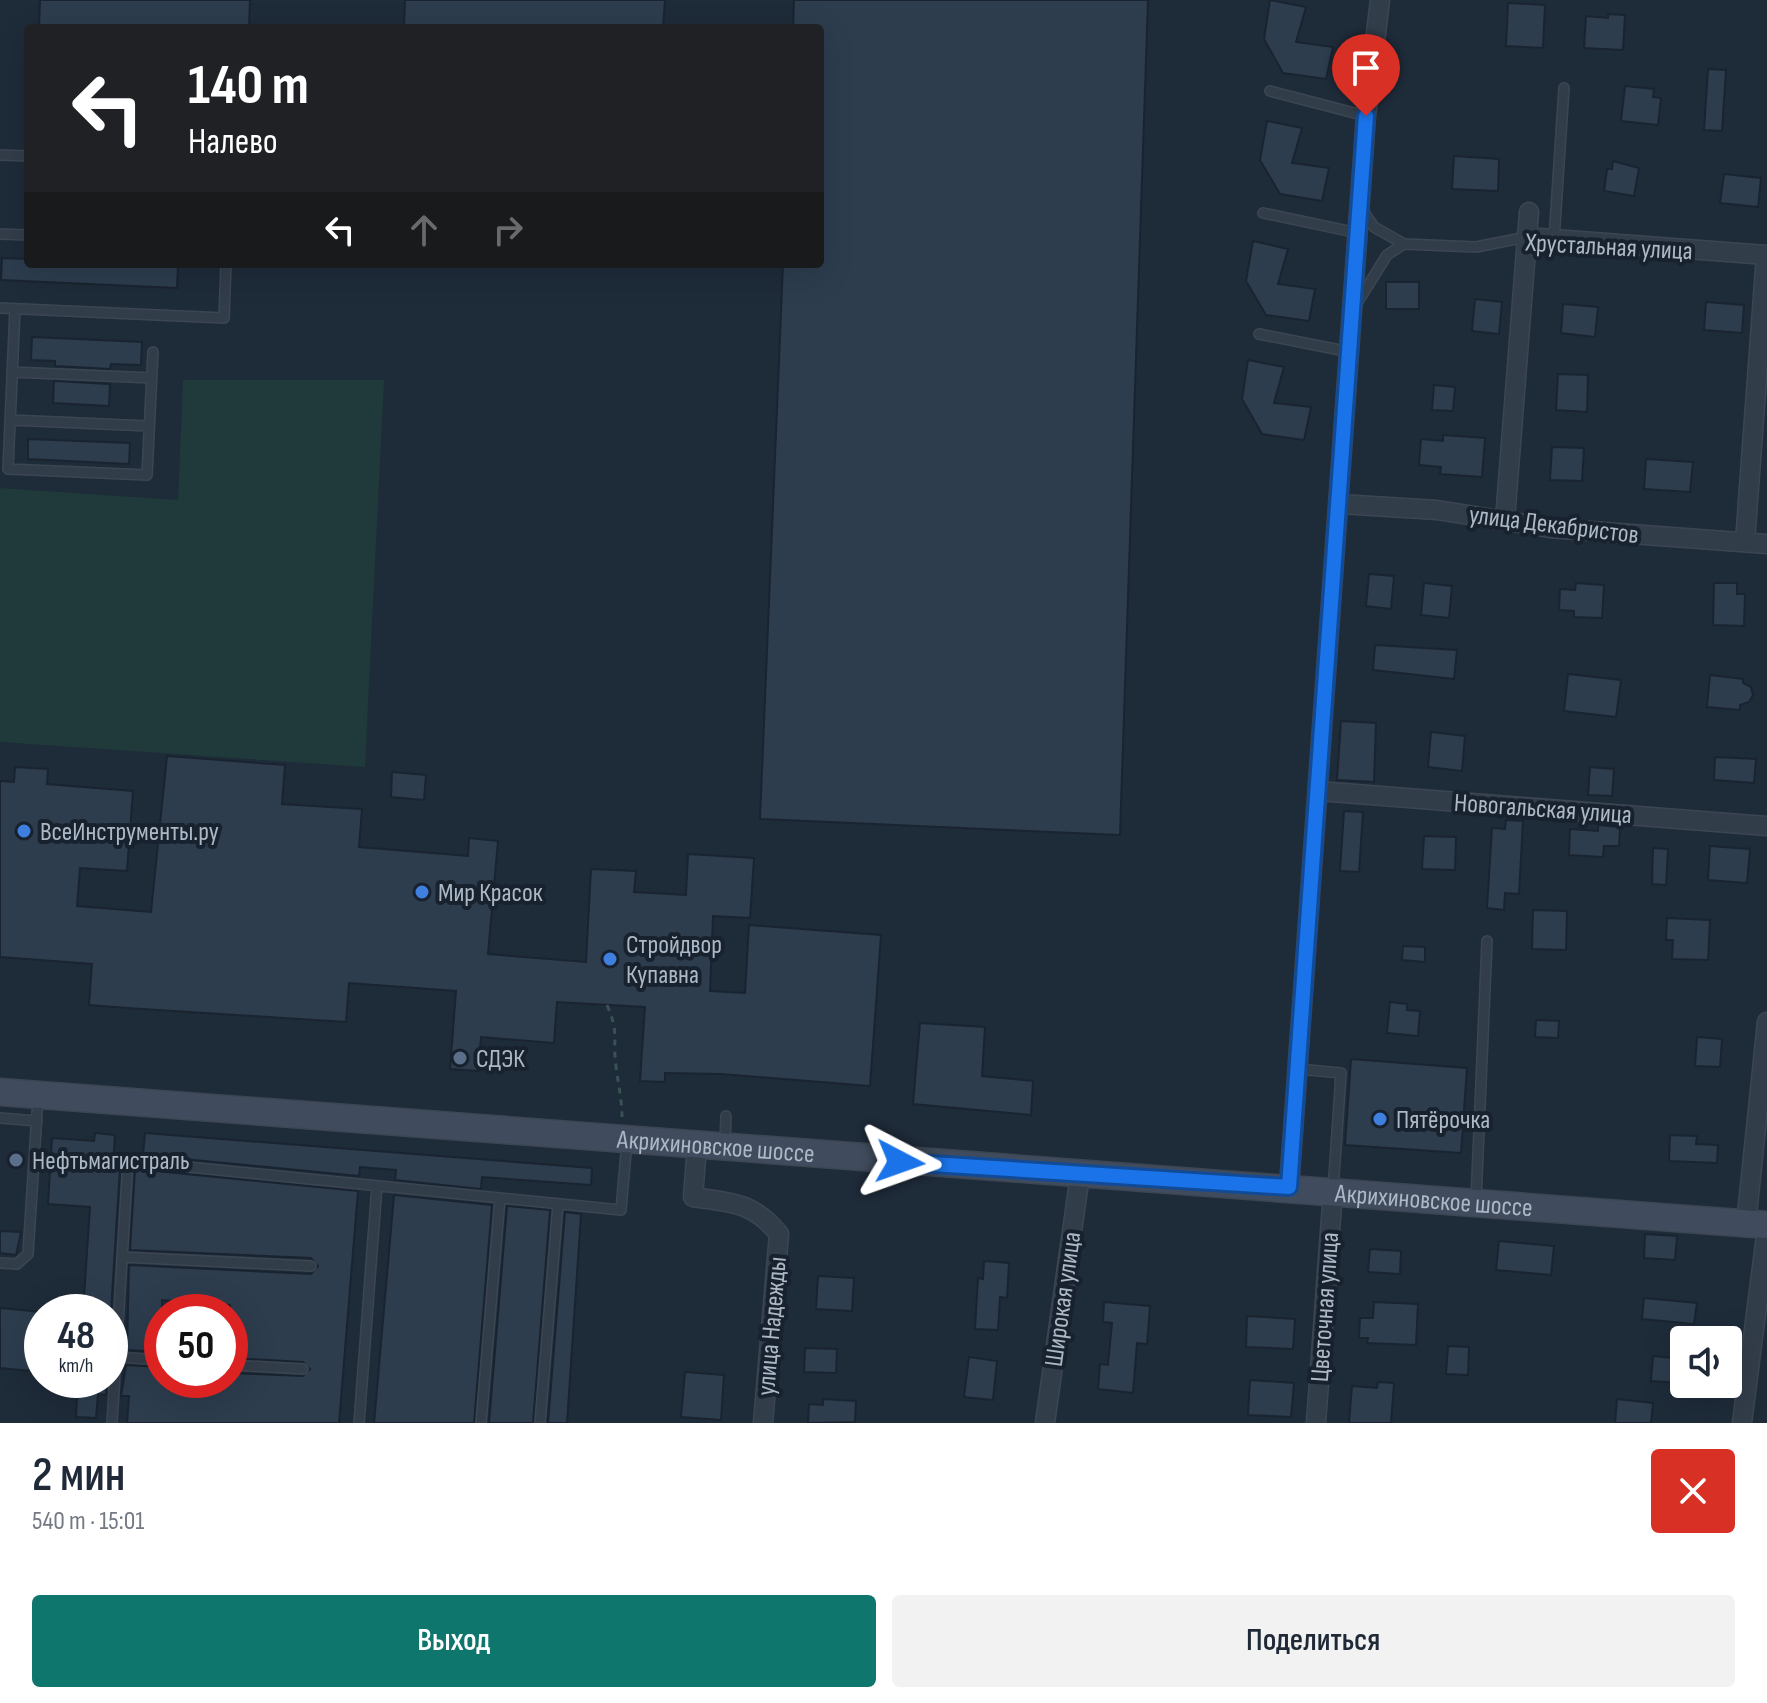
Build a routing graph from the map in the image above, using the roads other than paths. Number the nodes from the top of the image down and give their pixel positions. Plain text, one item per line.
1 (1380, 0) edge
2 (1564, 88) dead end
3 (1270, 91) dead end
4 (1366, 116) junction
5 (0, 155) edge
6 (24, 156) edge
7 (1362, 209) junction
8 (1529, 212) dead end
9 (1263, 213) dead end
10 (1360, 233) junction
11 (0, 234) edge
12 (24, 235) edge
13 (1527, 237) junction
14 (1554, 240) junction
15 (1404, 244) junction
16 (1767, 255) edge
17 (226, 268) edge
18 (1355, 306) junction
19 (0, 308) edge
20 (15, 309) junction
21 (1259, 334) dead end
22 (153, 352) dead end
23 (1352, 352) junction
24 (12, 372) junction
25 (152, 378) junction
26 (10, 420) junction
27 (149, 426) junction
28 (1340, 504) junction
29 (1505, 520) junction
30 (1745, 542) junction
31 (1767, 544) edge
32 (1318, 791) junction
33 (1767, 826) edge
34 (1487, 941) dead end
35 (1767, 1022) edge
36 (1298, 1069) junction
37 (0, 1092) edge
38 (1764, 1106) edge
39 (37, 1108) junction
40 (726, 1116) dead end
41 (0, 1118) edge
42 (624, 1130) junction
43 (697, 1146) junction
44 (724, 1149) junction
45 (1080, 1175) junction
46 (377, 1186) junction
47 (1289, 1187) junction
48 (1333, 1191) junction
49 (500, 1198) junction
50 (1476, 1201) junction
51 (558, 1204) junction
52 (1760, 1226) edge
53 (122, 1257) junction
54 (0, 1263) edge
55 (311, 1266) dead end
56 (120, 1294) edge
57 (248, 1366) edge
58 (303, 1369) dead end
59 (114, 1398) edge
60 (112, 1423) edge
61 (359, 1423) edge
62 (481, 1423) edge
63 (540, 1423) edge
64 (763, 1423) edge
65 (1045, 1423) edge
66 (1316, 1423) edge
67 (1742, 1423) edge

1 - 4 street
2 - 14 lane
3 - 4 lane
4 - 7 street
5 - 6 lane
7 - 10 street
7 - 15 lane
8 - 13 street
9 - 10 lane
10 - 18 street
11 - 12 lane
13 - 14 street, Хрустальная улица
13 - 15 lane, Хрустальная улица
13 - 29 street
14 - 16 street, Хрустальная улица
15 - 18 lane
16 - 30 street
17 - 20 lane
18 - 23 street
19 - 20 lane
20 - 24 lane
21 - 23 lane
22 - 25 lane
23 - 28 street
24 - 25 lane
24 - 26 lane
25 - 27 lane
26 - 27 lane
26 - 27 lane
28 - 29 street, улица Декабристов
28 - 32 street
29 - 30 street, улица Декабристов
30 - 31 street, улица Декабристов
32 - 33 street, Новогальская улица
32 - 36 street
34 - 50 lane
35 - 38 street
36 - 47 street
36 - 48 lane
37 - 39 main road, Акрихиновское шоссе
38 - 52 street
39 - 41 lane
39 - 42 main road, Акрихиновское шоссе
39 - 54 lane
40 - 44 lane
42 - 43 main road, Акрихиновское шоссе
42 - 51 lane
43 - 44 main road, Акрихиновское шоссе
43 - 64 street, улица Надежды
44 - 45 main road, Акрихиновское шоссе
45 - 47 main road, Акрихиновское шоссе
45 - 65 street, Широкая улица
46 - 49 lane
46 - 53 lane
46 - 61 lane
47 - 48 main road, Акрихиновское шоссе
48 - 50 main road, Акрихиновское шоссе
48 - 66 street, Цветочная улица
49 - 51 lane
49 - 62 lane
50 - 52 main road, Акрихиновское шоссе
51 - 63 lane
52 - 67 street
53 - 55 lane
53 - 56 lane
57 - 58 lane
59 - 60 lane

